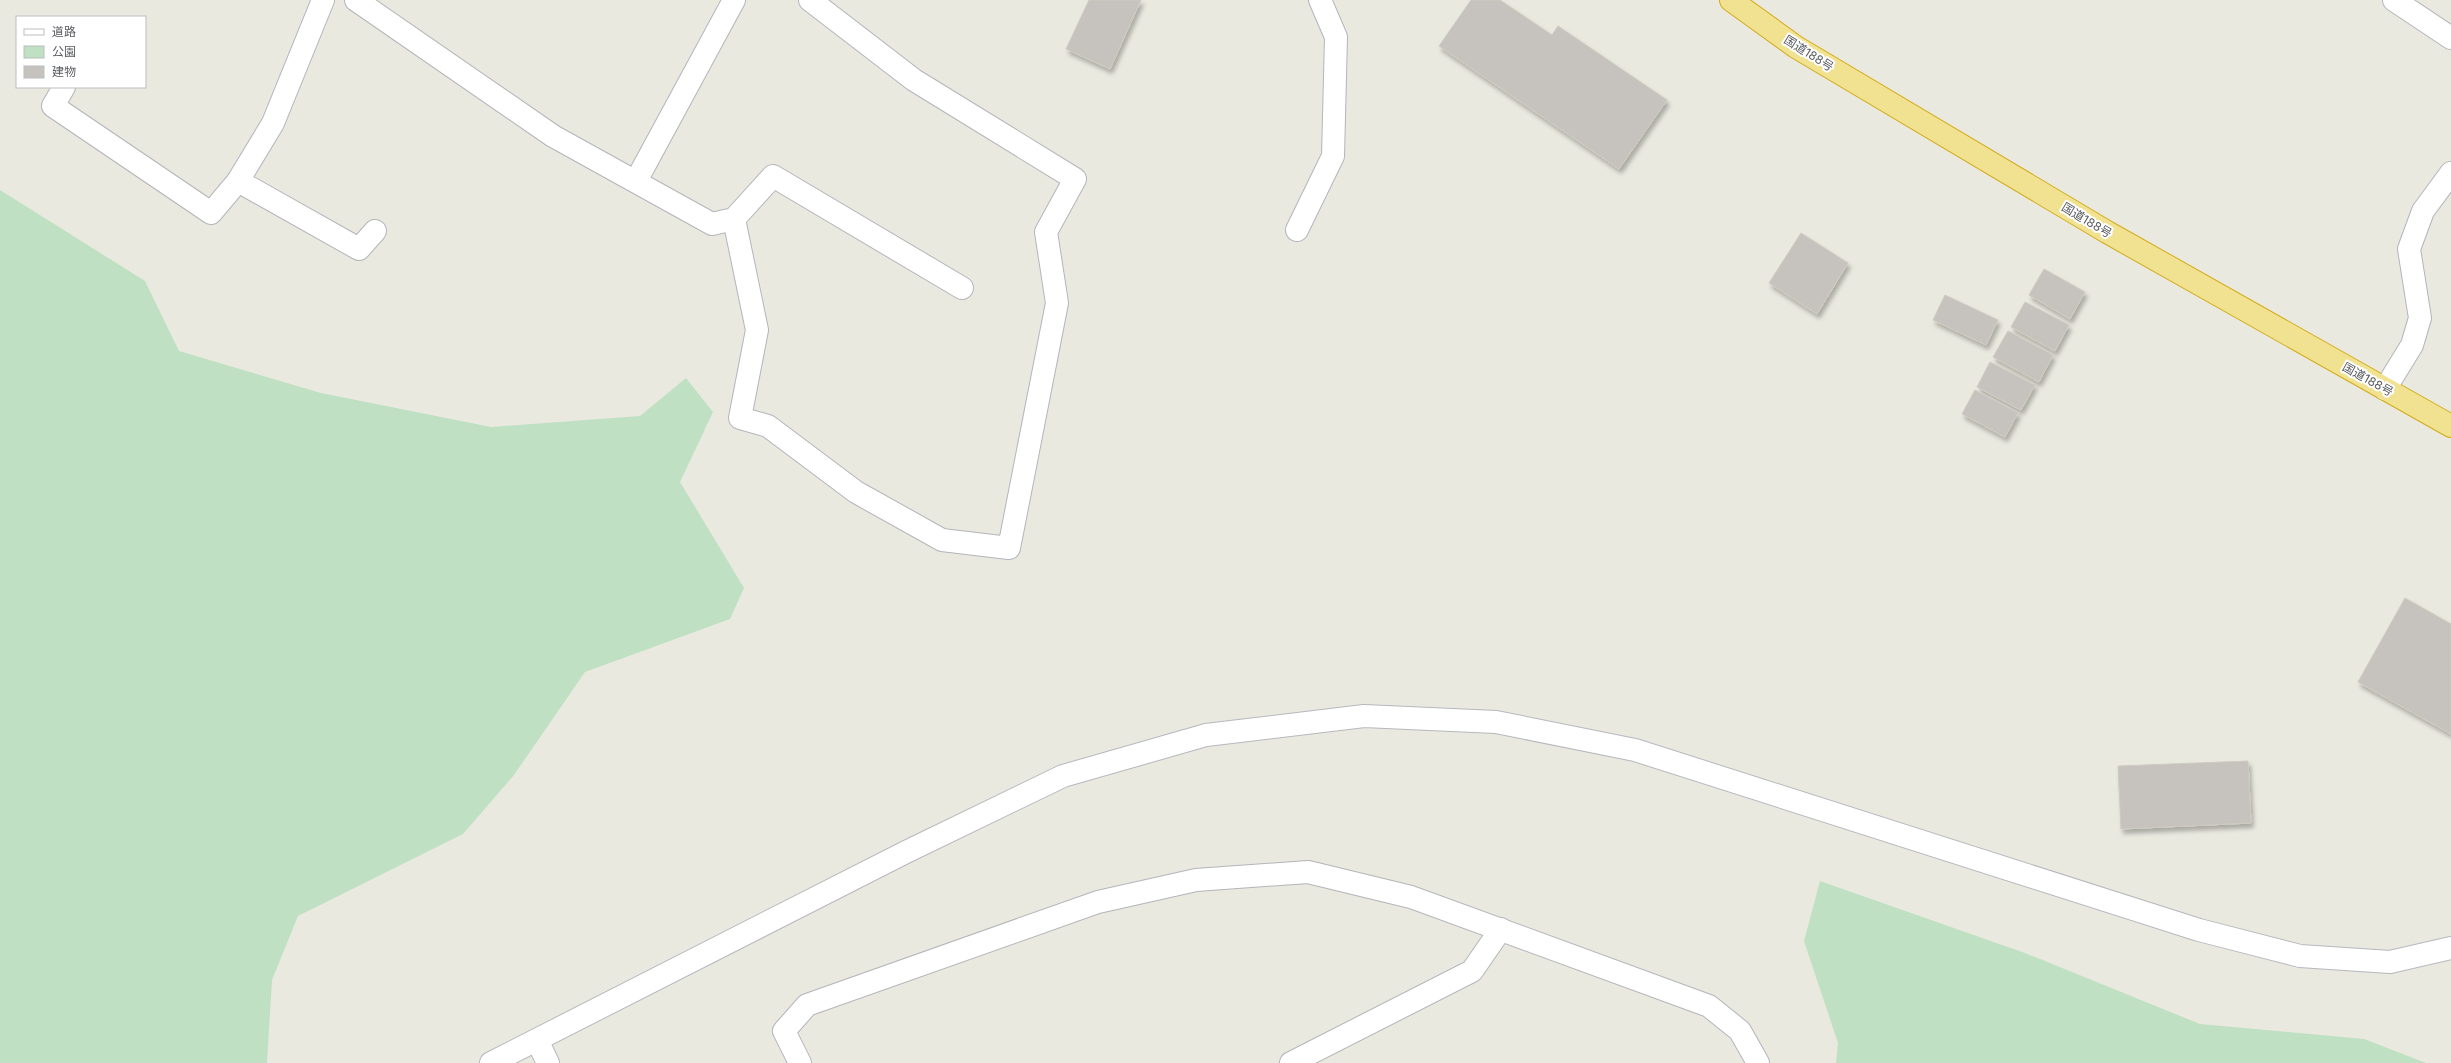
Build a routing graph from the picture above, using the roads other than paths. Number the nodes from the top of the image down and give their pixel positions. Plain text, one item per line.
1 (324, 0) edge
2 (356, 0) edge
3 (734, 0) edge
4 (810, 0) edge
5 (1320, 0) edge
6 (1730, 0) edge
7 (2394, 0) edge
8 (2451, 38) edge
9 (63, 88) edge
10 (2451, 173) edge
11 (238, 181) junction
12 (636, 181) junction
13 (734, 219) junction
14 (1297, 230) dead end
15 (375, 231) dead end
16 (962, 288) dead end
17 (2385, 389) junction
18 (2451, 426) edge
19 (1501, 929) junction
20 (2451, 948) edge
21 (536, 1040) junction
22 (1753, 1061) edge
23 (491, 1063) edge
24 (548, 1063) edge
25 (800, 1063) edge
26 (1291, 1063) edge

1 - 11 street
2 - 12 street
3 - 12 street
4 - 13 street
5 - 14 street
6 - 17 highway, 国道188号
7 - 8 street
9 - 11 street
10 - 17 street
11 - 15 street
12 - 13 street
13 - 16 street
17 - 18 highway, 国道188号
19 - 22 street
19 - 25 street
19 - 26 street
20 - 21 street
21 - 23 street
21 - 24 street

